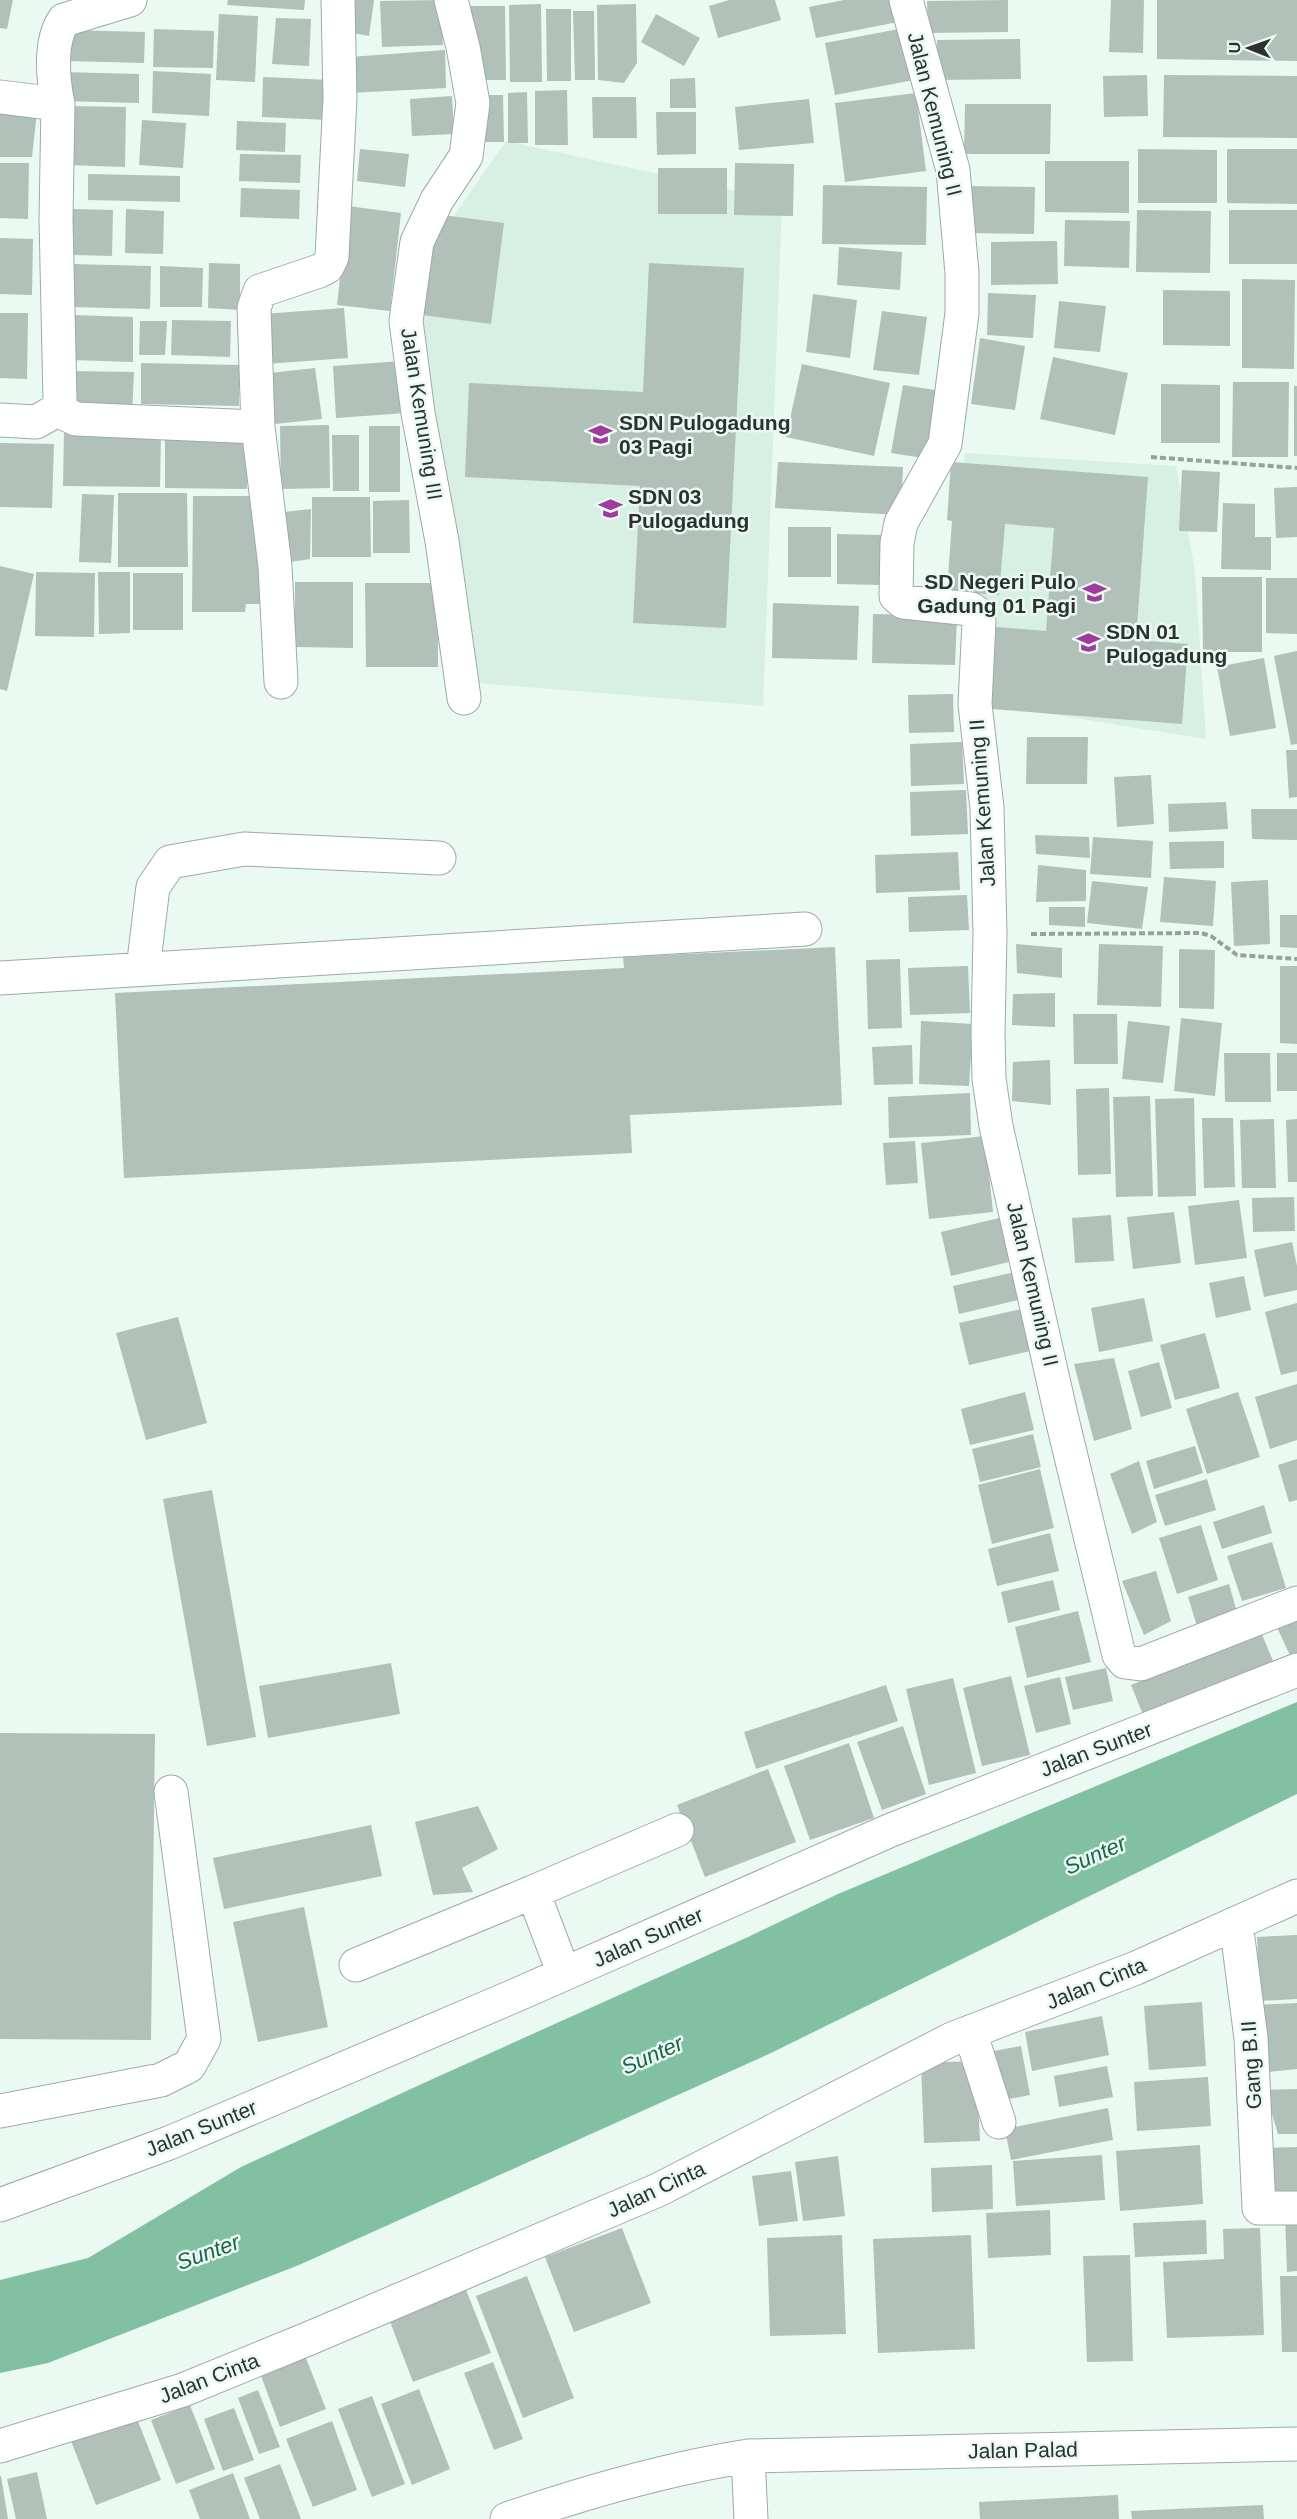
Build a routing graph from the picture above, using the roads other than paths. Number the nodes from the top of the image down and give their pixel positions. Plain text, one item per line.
1 (130, 0) edge
2 (338, 0) edge
3 (451, 0) edge
4 (906, 0) edge
5 (0, 97) edge
6 (58, 105) junction
7 (57, 410) junction
8 (0, 420) edge
9 (258, 427) junction
10 (281, 682) dead end
11 (464, 698) dead end
12 (439, 858) dead end
13 (805, 929) dead end
14 (143, 969) junction
15 (0, 978) edge
16 (1297, 1603) edge
17 (1297, 1670) edge
18 (171, 1792) dead end
19 (677, 1830) dead end
20 (533, 1892) junction
21 (1297, 1896) edge
22 (1236, 1923) junction
23 (356, 1965) dead end
24 (564, 1974) junction
25 (970, 2032) junction
26 (0, 2111) edge
27 (999, 2122) dead end
28 (0, 2205) edge
29 (1297, 2208) edge
30 (1297, 2444) edge
31 (0, 2446) edge
32 (748, 2456) junction
33 (507, 2519) edge
34 (751, 2519) edge

1 - 6 street
2 - 9 street
3 - 11 street, Jalan Kemuning III
4 - 16 street, Jalan Kemuning II
5 - 6 street
6 - 7 street
7 - 8 street
7 - 9 street
9 - 10 street
12 - 14 street
13 - 14 street
14 - 15 street
17 - 24 street, Jalan Sunter
18 - 26 street
19 - 20 street
20 - 23 street
20 - 24 street
21 - 22 street, Jalan Cinta
22 - 25 street, Jalan Cinta
22 - 29 street, Gang B.II
24 - 28 street, Jalan Sunter
25 - 27 street
25 - 31 street, Jalan Cinta
30 - 32 street, Jalan Palad
32 - 33 street, Jalan Palad
32 - 34 street

